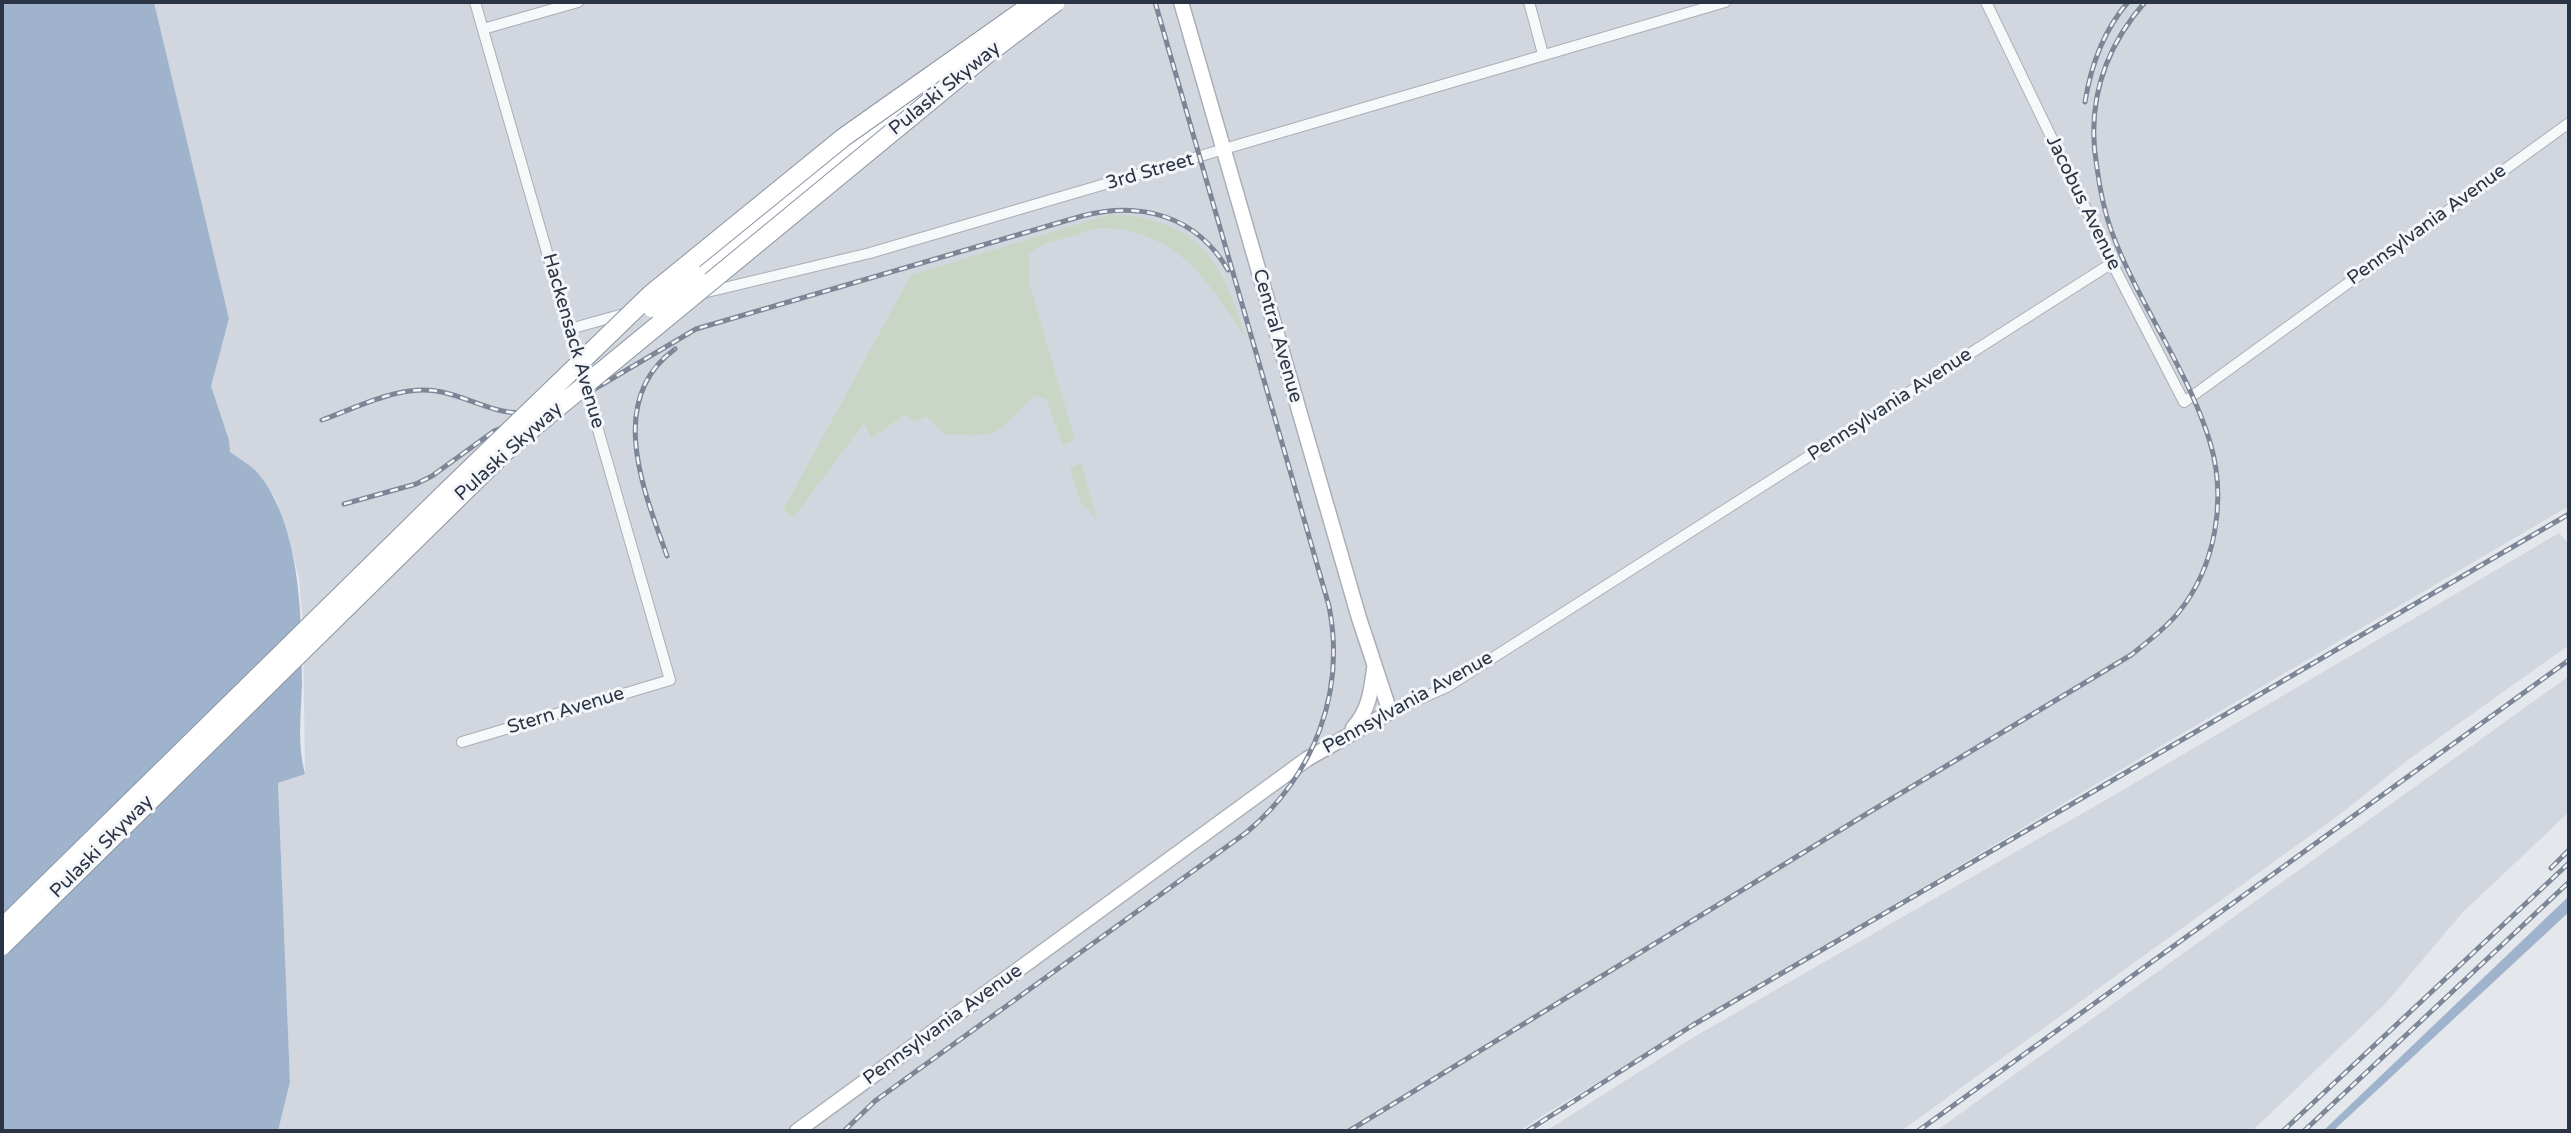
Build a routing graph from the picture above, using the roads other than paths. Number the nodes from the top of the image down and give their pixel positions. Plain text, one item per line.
1 (475, 2) edge
2 (578, 2) edge
3 (1035, 2) edge
4 (1045, 2) edge
5 (1056, 2) edge
6 (1181, 2) edge
7 (1529, 2) edge
8 (1725, 2) edge
9 (1986, 2) edge
10 (483, 29) junction
11 (1543, 54) junction
12 (2569, 123) edge
13 (1224, 150) junction
14 (2112, 263) junction
15 (696, 275) junction
16 (570, 329) junction
17 (546, 394) junction
18 (572, 396) junction
19 (2183, 402) joint
20 (1374, 669) junction
21 (670, 680) joint
22 (1390, 712) junction
23 (1344, 737) junction
24 (462, 742) dead end
25 (2, 928) edge
26 (2, 946) edge
27 (797, 1131) edge

1 - 10 street, Hackensack Avenue
2 - 10 street
3 - 17 highway, Pulaski Skyway, bridge
4 - 15 highway
5 - 18 highway, Pulaski Skyway, bridge
6 - 13 main road, Central Avenue
7 - 11 street
8 - 11 street, 3rd Street
9 - 14 street, Jacobus Avenue
10 - 16 street, Hackensack Avenue
11 - 13 street, 3rd Street
12 - 19 street, Pennsylvania Avenue
13 - 16 street, 3rd Street
13 - 20 main road, Central Avenue
14 - 19 street, Jacobus Avenue
14 - 22 street, Pennsylvania Avenue
15 - 17 highway, bridge
15 - 18 highway, bridge
16 - 21 street, Hackensack Avenue
17 - 25 highway, Pulaski Skyway, bridge
18 - 26 highway, Pulaski Skyway, bridge
20 - 22 main road, Central Avenue
20 - 23 main road, Central Avenue
21 - 24 street, Stern Avenue
22 - 23 main road, Pennsylvania Avenue
23 - 27 main road, Pennsylvania Avenue

